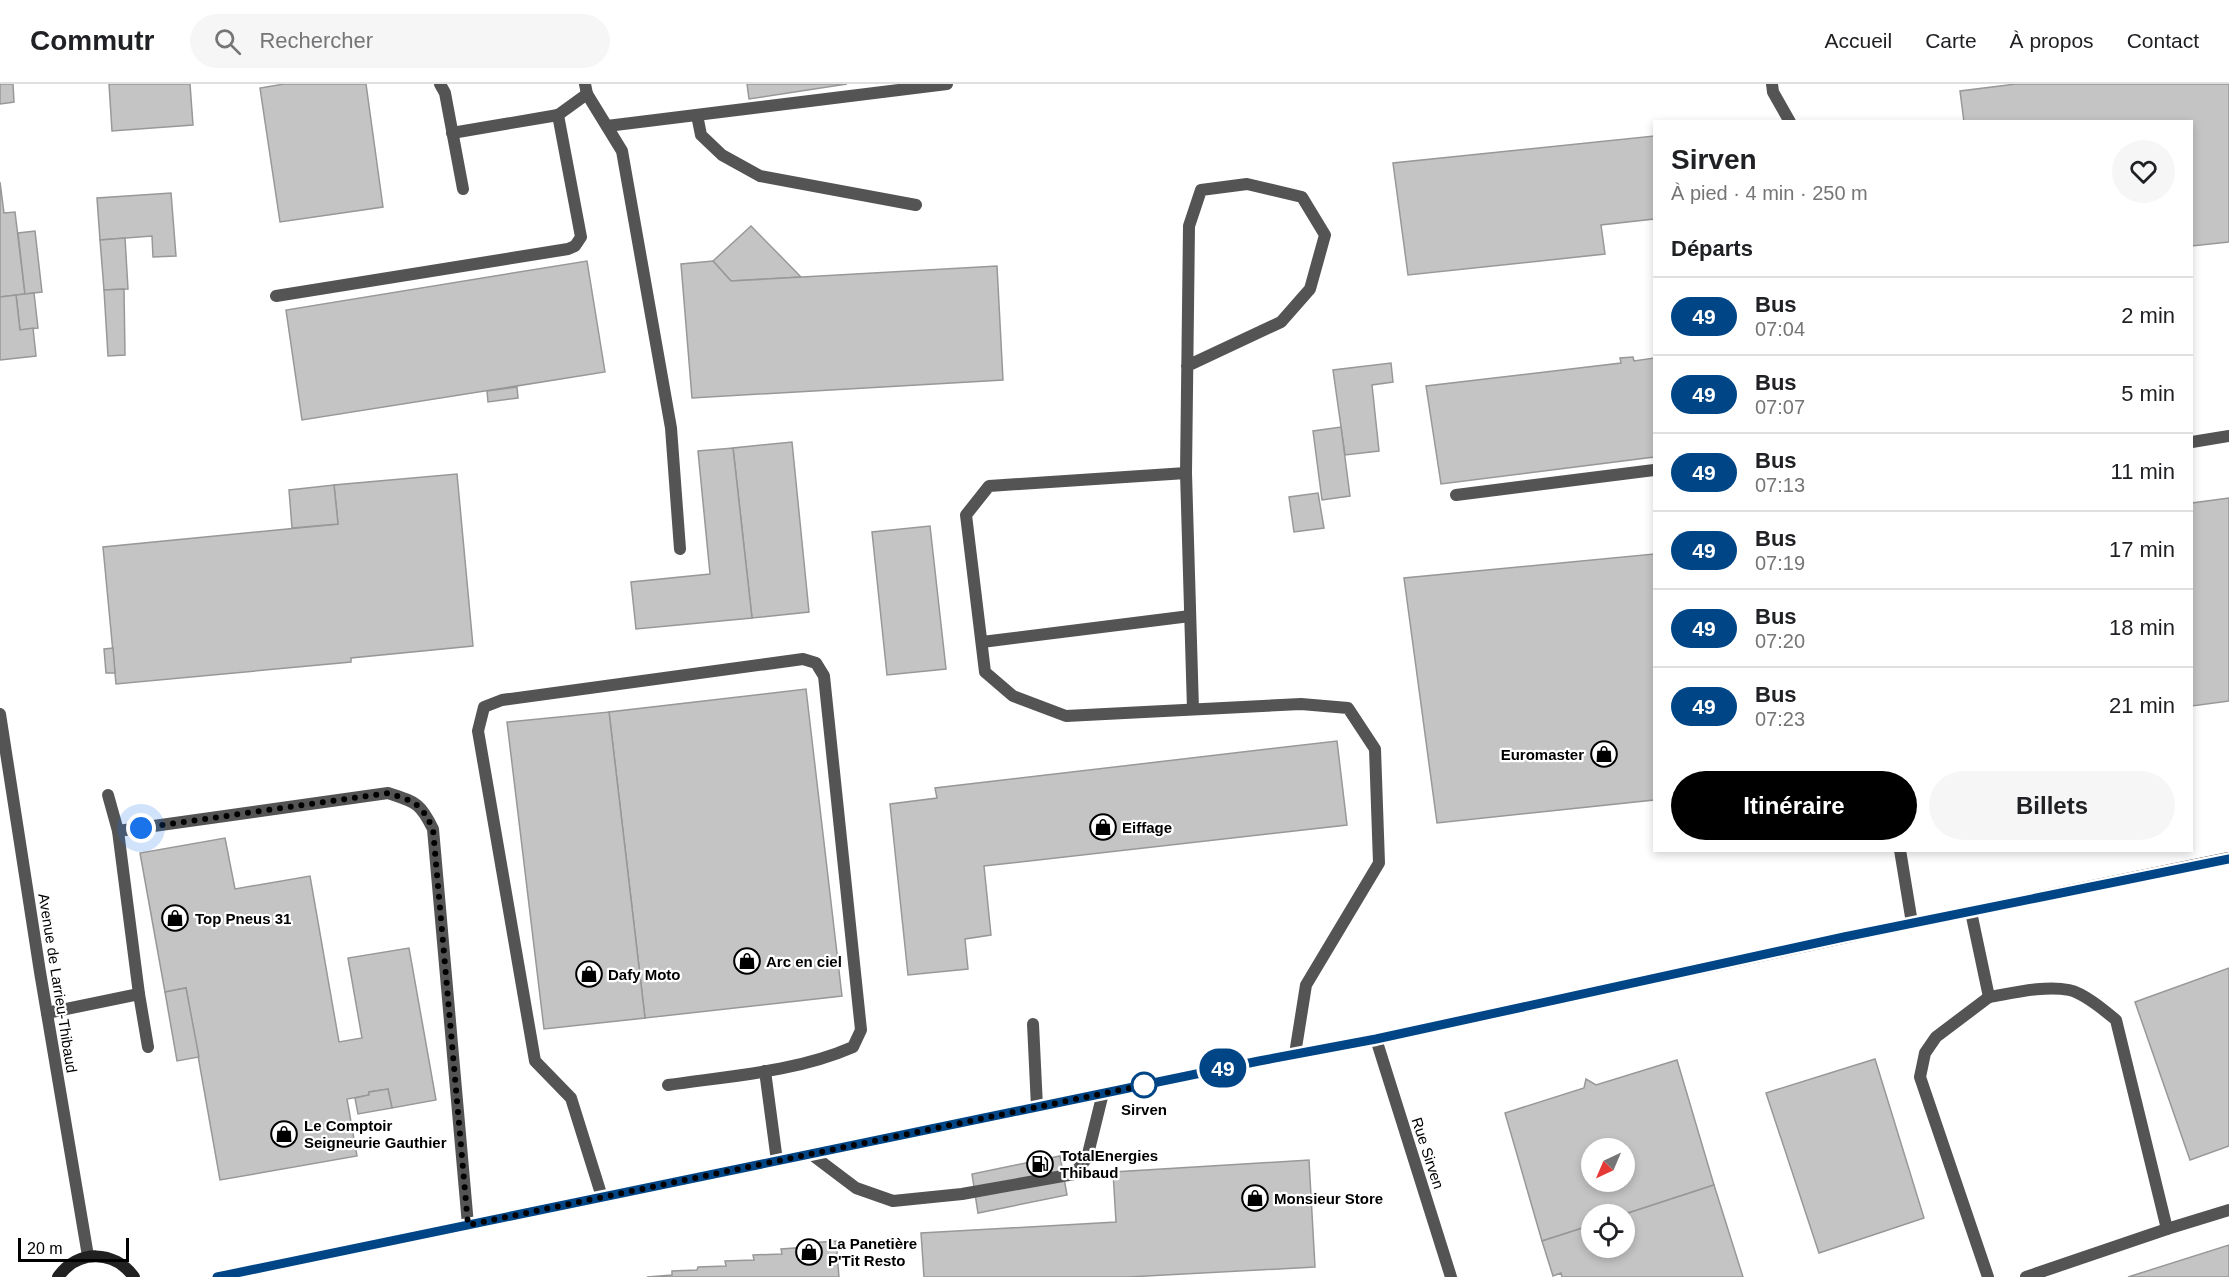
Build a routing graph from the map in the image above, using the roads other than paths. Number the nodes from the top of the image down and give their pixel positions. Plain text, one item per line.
1 (440, 84) edge
2 (947, 84) edge
3 (1772, 84) edge
4 (586, 89) edge
5 (558, 115) junction
6 (698, 115) junction
7 (1789, 120) edge
8 (607, 126) junction
9 (452, 133) junction
10 (463, 189) dead end
11 (916, 205) dead end
12 (276, 296) dead end
13 (1187, 366) junction
14 (2229, 436) edge
15 (2193, 442) edge
16 (1653, 470) edge
17 (1186, 473) junction
18 (1456, 495) dead end
19 (680, 549) dead end
20 (1190, 616) junction
21 (982, 642) junction
22 (1192, 710) junction
23 (0, 714) edge
24 (108, 795) dead end
25 (118, 831) junction
26 (1900, 852) edge
27 (2229, 858) edge
28 (1971, 912) junction
29 (1912, 923) junction
30 (139, 994) junction
31 (1989, 997) junction
32 (48, 1013) junction
33 (1034, 1024) dead end
34 (1376, 1039) junction
35 (148, 1047) dead end
36 (1295, 1054) junction
37 (765, 1071) junction
38 (668, 1085) dead end
39 (1103, 1093) junction
40 (1037, 1107) junction
41 (811, 1154) junction
42 (777, 1161) junction
43 (602, 1197) junction
44 (2229, 1210) edge
45 (468, 1225) junction
46 (2166, 1229) junction
47 (88, 1256) junction
48 (58, 1277) edge
49 (134, 1277) edge
50 (217, 1277) edge
51 (1451, 1277) edge
52 (1988, 1277) edge
53 (2026, 1277) edge

1 - 9 street
2 - 6 street
3 - 7 street
4 - 5 street
4 - 8 street
5 - 9 street
5 - 12 street
6 - 8 street
6 - 11 street
8 - 19 street
9 - 10 street
13 - 13 street
13 - 17 street
14 - 15 street
16 - 18 street
17 - 20 street
17 - 21 street
20 - 21 street
20 - 22 street
21 - 22 street
22 - 36 street
23 - 32 street, Avenue de Larrieu-Thibaud
24 - 25 street
25 - 30 street
25 - 45 street
26 - 29 street
27 - 28 street
28 - 29 street
28 - 31 street
29 - 34 street
30 - 32 street
30 - 35 street
31 - 46 street
31 - 52 street
32 - 47 street, Avenue de Larrieu-Thibaud
33 - 40 street
34 - 36 street
34 - 51 street, Rue Sirven
36 - 39 street
37 - 38 street
37 - 42 street
37 - 43 street
39 - 40 street
39 - 41 street
40 - 41 street
41 - 42 street
42 - 43 street
43 - 45 street
44 - 46 street
45 - 50 street
46 - 53 street
47 - 48 street
47 - 49 street

